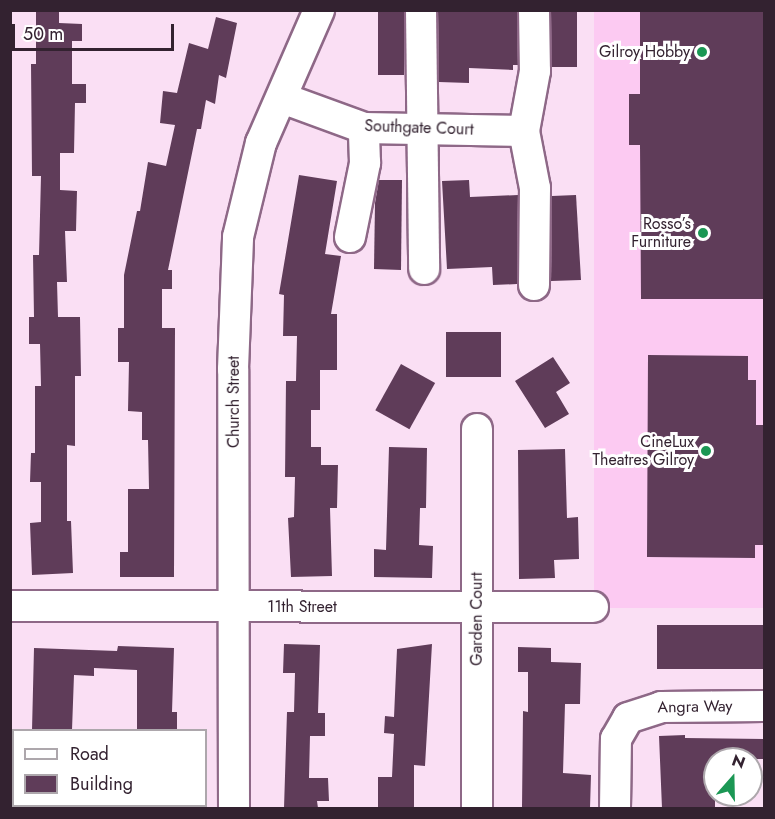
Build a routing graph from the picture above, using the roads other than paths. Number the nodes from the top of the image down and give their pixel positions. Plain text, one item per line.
1 (319, 10) edge
2 (421, 10) edge
3 (534, 10) edge
4 (282, 98) junction
5 (364, 128) junction
6 (422, 129) junction
7 (524, 131) junction
8 (350, 237) dead end
9 (424, 270) dead end
10 (534, 285) dead end
11 (477, 429) dead end
12 (10, 606) edge
13 (234, 606) junction
14 (477, 607) junction
15 (593, 607) dead end
16 (765, 706) edge
17 (234, 808) edge
18 (477, 808) edge
19 (615, 808) edge

1 - 4 street, Church Street
2 - 6 street
3 - 7 street
4 - 5 street, Southgate Court
4 - 13 street, Church Street
5 - 6 street, Southgate Court
5 - 8 street
6 - 7 street, Southgate Court
6 - 9 street
7 - 10 street
11 - 14 street, Garden Court
12 - 13 street, 11th Street
13 - 14 street, 11th Street
13 - 17 street, Church Street
14 - 15 street, 11th Street
14 - 18 street, Garden Court
16 - 19 street, Angra Way

